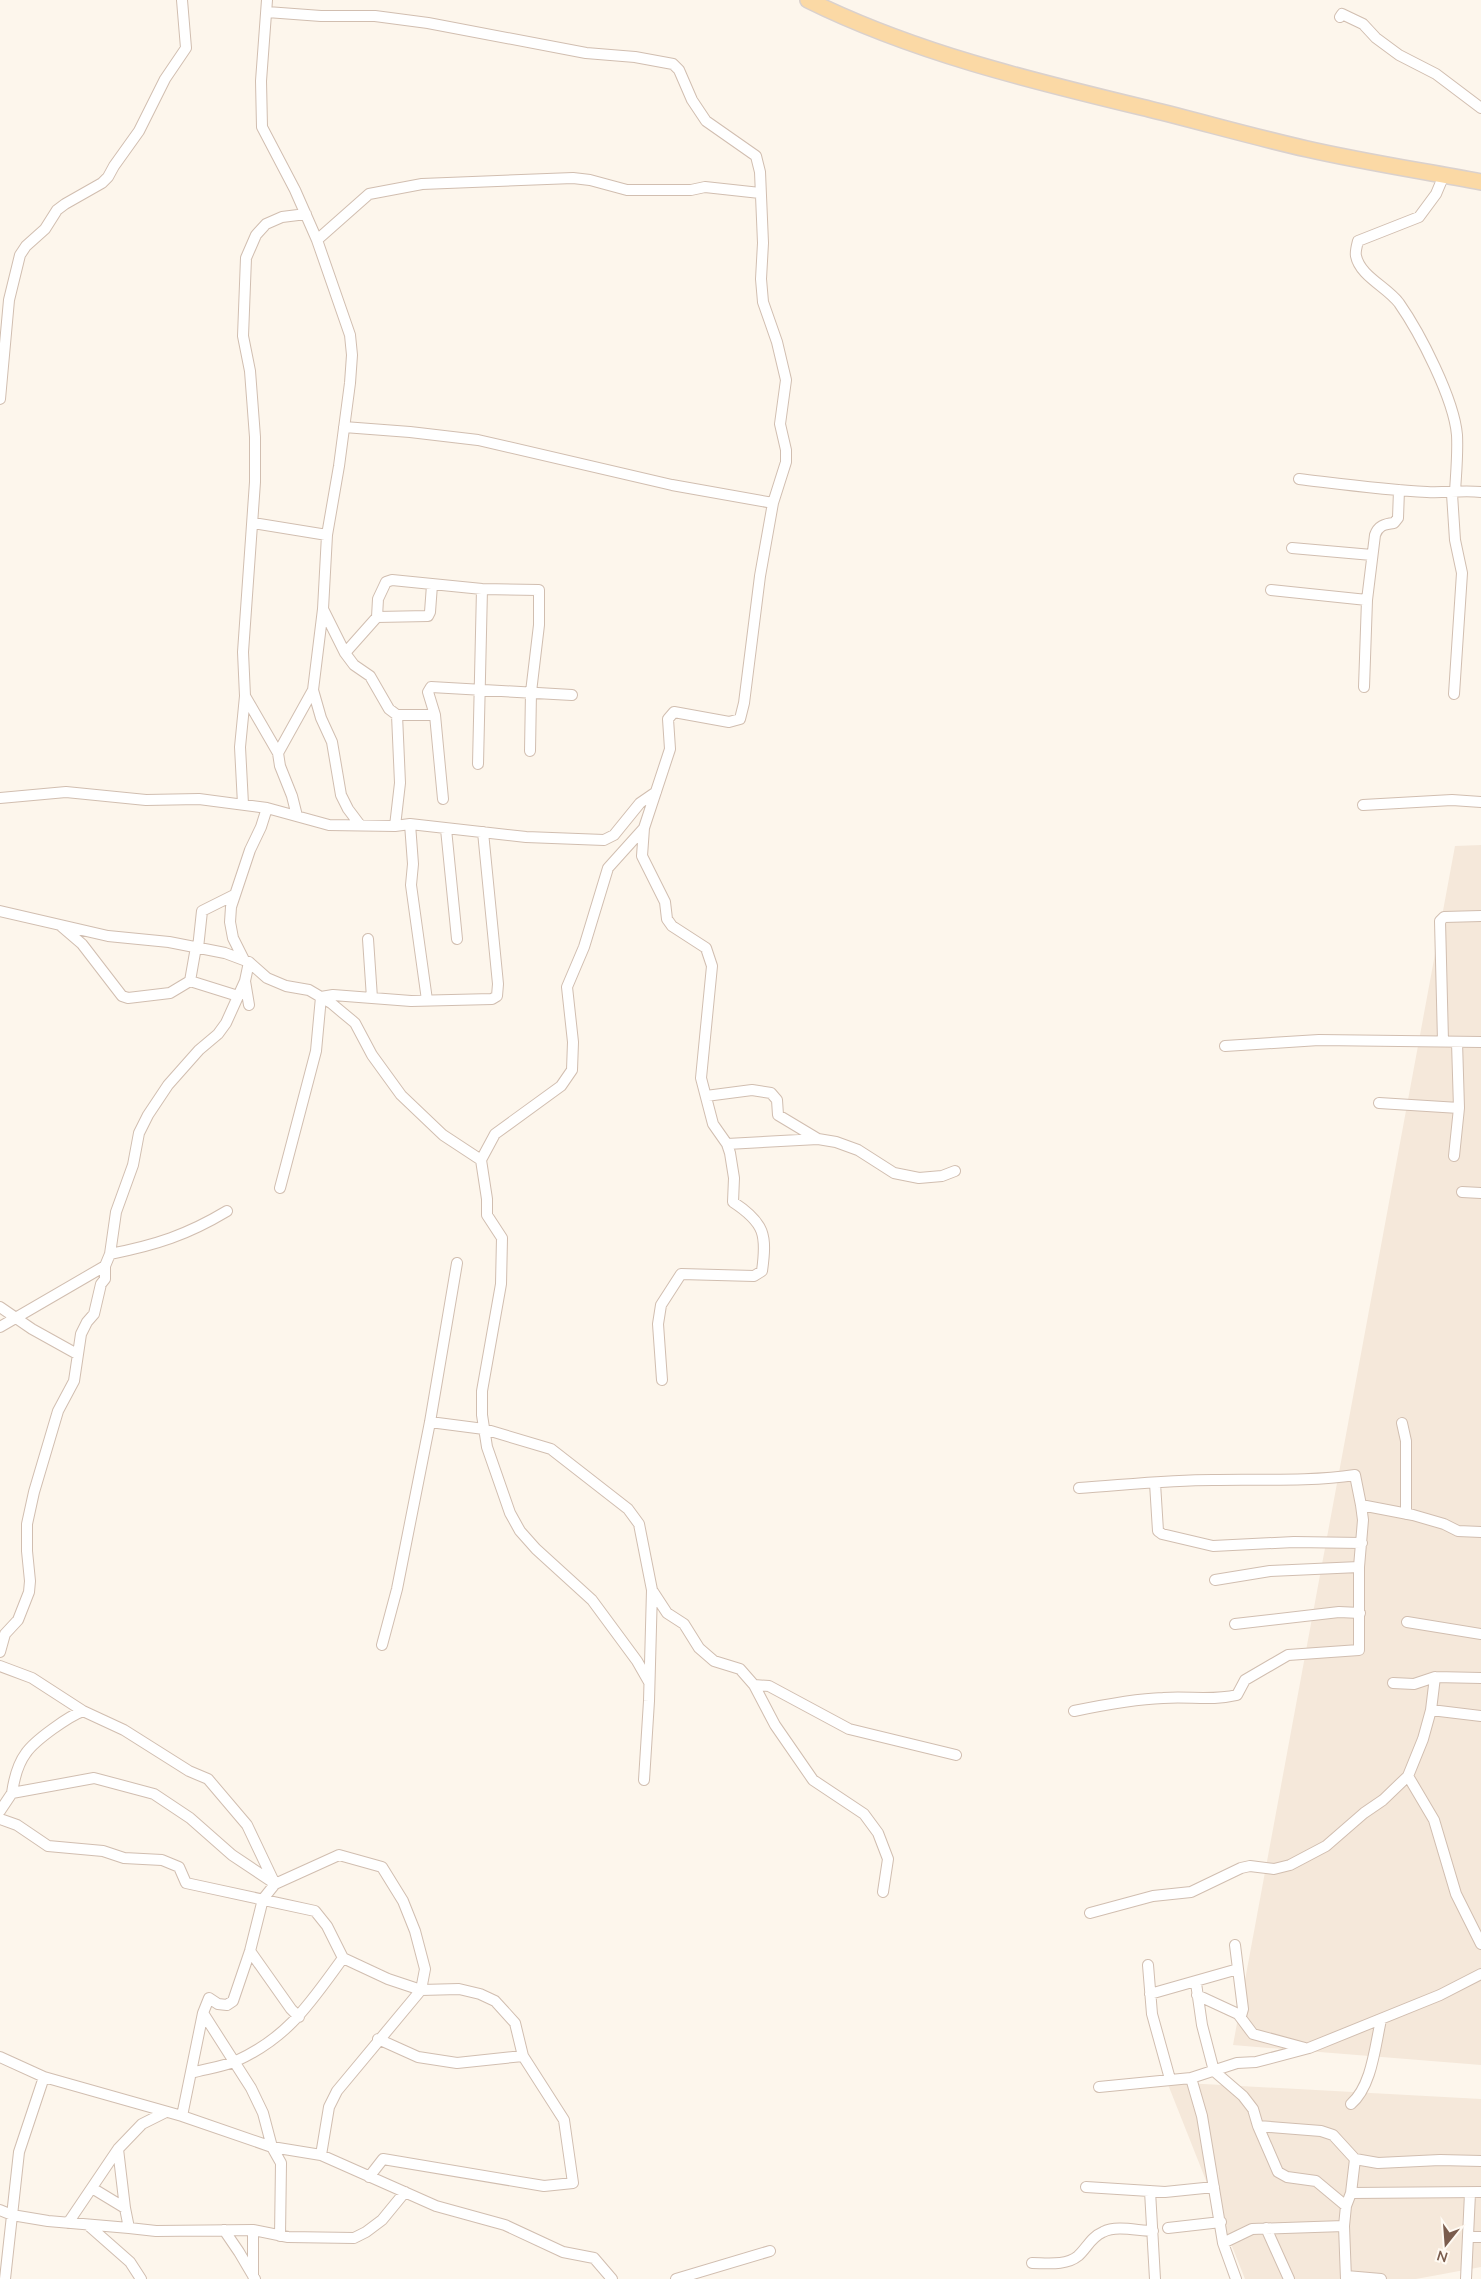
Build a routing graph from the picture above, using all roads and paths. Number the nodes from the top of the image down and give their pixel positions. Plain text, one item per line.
1 (182, 0) edge
2 (267, 0) edge
3 (808, 0) edge
4 (267, 12) junction
5 (1340, 17) dead end
6 (1481, 108) edge
7 (1444, 175) junction
8 (1481, 182) edge
9 (760, 193) junction
10 (306, 214) junction
11 (317, 240) junction
12 (0, 399) edge
13 (344, 427) junction
14 (1299, 479) dead end
15 (1399, 490) junction
16 (1481, 492) edge
17 (1453, 493) junction
18 (773, 503) junction
19 (253, 523) junction
20 (327, 535) junction
21 (1292, 548) dead end
22 (1372, 555) junction
23 (432, 585) junction
24 (482, 589) junction
25 (1271, 590) dead end
26 (1367, 600) junction
27 (323, 609) junction
28 (377, 617) junction
29 (345, 652) junction
30 (1364, 687) dead end
31 (480, 689) junction
32 (313, 690) junction
33 (531, 692) junction
34 (1454, 694) dead end
35 (572, 695) dead end
36 (246, 696) junction
37 (435, 714) junction
38 (397, 715) junction
39 (530, 751) dead end
40 (278, 753) junction
41 (478, 764) dead end
42 (656, 792) junction
43 (0, 798) edge
44 (443, 799) dead end
45 (1481, 802) edge
46 (242, 804) junction
47 (1362, 805) dead end
48 (267, 808) junction
49 (296, 816) junction
50 (410, 824) junction
51 (360, 825) junction
52 (395, 826) junction
53 (644, 828) junction
54 (446, 829) junction
55 (483, 832) junction
56 (234, 895) junction
57 (221, 901) junction
58 (0, 911) edge
59 (230, 912) junction
60 (1481, 916) edge
61 (60, 925) junction
62 (368, 939) dead end
63 (456, 939) dead end
64 (197, 948) junction
65 (236, 948) junction
66 (225, 953) junction
67 (247, 961) junction
68 (190, 981) junction
69 (245, 981) junction
70 (238, 995) junction
71 (320, 997) junction
72 (372, 998) junction
73 (427, 1000) junction
74 (1443, 1041) junction
75 (1457, 1042) junction
76 (1481, 1042) edge
77 (1225, 1046) dead end
78 (706, 1096) junction
79 (1379, 1103) dead end
80 (1459, 1108) junction
81 (818, 1139) junction
82 (727, 1144) junction
83 (1454, 1156) dead end
84 (480, 1160) junction
85 (956, 1171) dead end
86 (280, 1188) dead end
87 (1462, 1192) dead end
88 (1481, 1194) edge
89 (227, 1211) dead end
90 (110, 1254) junction
91 (457, 1263) dead end
92 (105, 1266) junction
93 (0, 1307) edge
94 (16, 1319) junction
95 (0, 1327) edge
96 (77, 1354) junction
97 (662, 1380) dead end
98 (430, 1422) junction
99 (1402, 1422) dead end
100 (484, 1429) junction
101 (1155, 1483) junction
102 (1079, 1488) dead end
103 (1361, 1505) junction
104 (1406, 1514) junction
105 (1481, 1532) edge
106 (1362, 1543) junction
107 (1360, 1567) junction
108 (1215, 1580) dead end
109 (652, 1590) junction
110 (1360, 1613) junction
111 (1407, 1622) dead end
112 (1235, 1624) dead end
113 (1481, 1634) edge
114 (382, 1646) dead end
115 (0, 1652) edge
116 (0, 1666) edge
117 (1435, 1677) junction
118 (1481, 1678) edge
119 (649, 1682) junction
120 (1393, 1683) dead end
121 (754, 1685) junction
122 (1431, 1710) junction
123 (83, 1711) junction
124 (1074, 1711) dead end
125 (1481, 1716) edge
126 (956, 1755) dead end
127 (1408, 1776) junction
128 (644, 1780) dead end
129 (12, 1793) junction
130 (0, 1811) edge
131 (0, 1818) edge
132 (275, 1884) junction
133 (883, 1892) dead end
134 (262, 1899) junction
135 (1090, 1913) dead end
136 (1481, 1944) edge
137 (1235, 1945) dead end
138 (250, 1951) junction
139 (343, 1958) junction
140 (1148, 1965) dead end
141 (1238, 1969) junction
142 (1481, 1974) edge
143 (1196, 1983) junction
144 (421, 1990) junction
145 (1150, 1994) junction
146 (1197, 1995) junction
147 (202, 2013) junction
148 (299, 2016) junction
149 (1241, 2016) junction
150 (1381, 2020) junction
151 (378, 2039) junction
152 (1309, 2048) junction
153 (522, 2056) junction
154 (0, 2057) edge
155 (235, 2061) junction
156 (1214, 2071) junction
157 (191, 2073) junction
158 (44, 2077) junction
159 (1190, 2078) junction
160 (1170, 2079) junction
161 (1099, 2087) dead end
162 (1351, 2104) dead end
163 (166, 2112) junction
164 (182, 2116) junction
165 (1258, 2126) junction
166 (272, 2147) junction
167 (118, 2149) junction
168 (321, 2155) junction
169 (1355, 2159) junction
170 (1481, 2161) edge
171 (369, 2176) junction
172 (1086, 2187) dead end
173 (1214, 2187) junction
174 (92, 2188) junction
175 (1150, 2191) junction
176 (405, 2192) junction
177 (1351, 2193) junction
178 (1476, 2193) edge
179 (1346, 2206) junction
180 (125, 2208) junction
181 (0, 2210) edge
182 (12, 2215) junction
183 (1221, 2222) junction
184 (68, 2223) junction
185 (88, 2225) junction
186 (1344, 2226) junction
187 (129, 2228) junction
188 (1168, 2228) dead end
189 (1266, 2228) junction
190 (224, 2230) junction
191 (253, 2230) junction
192 (1154, 2231) junction
193 (280, 2236) junction
194 (1468, 2237) junction
195 (1481, 2237) edge
196 (1223, 2243) junction
197 (770, 2251) dead end
198 (1032, 2263) dead end
199 (1346, 2277) edge
200 (253, 2278) edge
201 (5, 2279) edge
202 (140, 2279) edge
203 (612, 2279) edge
204 (676, 2279) edge
205 (1155, 2279) edge
206 (1236, 2279) edge
207 (1289, 2279) edge
208 (1381, 2279) edge
209 (1466, 2279) edge

1 - 12 street
2 - 4 street
3 - 7 main road
4 - 9 street
4 - 10 street
5 - 6 street
7 - 8 main road
7 - 17 street
9 - 11 street
9 - 18 street
10 - 11 street
10 - 19 street
11 - 13 street
13 - 18 street
13 - 20 street
14 - 15 street
15 - 17 street
15 - 22 street
16 - 17 street
17 - 34 street
18 - 42 street
19 - 20 street
19 - 36 street
20 - 27 street
21 - 22 street
22 - 26 street
23 - 24 street
23 - 28 street
23 - 28 street
24 - 31 street
24 - 33 street
25 - 26 street
26 - 30 street
27 - 29 street
27 - 32 street
28 - 29 street
29 - 38 street
31 - 33 street
31 - 37 street
31 - 41 street
32 - 40 street
32 - 51 street
33 - 35 street
33 - 39 street
36 - 40 street
36 - 46 street
37 - 38 street
37 - 44 street
38 - 52 street
40 - 49 street
42 - 53 street
42 - 55 street
43 - 46 street
45 - 47 street
46 - 48 street
48 - 49 street
48 - 56 street
49 - 51 street
50 - 52 street
50 - 54 street
50 - 73 street
51 - 52 street
53 - 78 street
53 - 84 street
54 - 55 street
54 - 63 street
55 - 73 street
56 - 57 street
56 - 59 street
57 - 59 street
57 - 64 street
58 - 61 street
59 - 65 street
60 - 74 street
61 - 64 street
61 - 68 street
62 - 72 street
64 - 66 street
64 - 68 street
65 - 66 street
65 - 67 street
66 - 67 street
67 - 69 street
67 - 71 street
68 - 70 street
69 - 70 street
69 - 70 street
70 - 90 street
71 - 72 street
71 - 84 street
71 - 86 street
72 - 73 street
74 - 75 street
74 - 77 street
75 - 76 street
75 - 80 street
78 - 81 street
78 - 82 street
79 - 80 street
80 - 83 street
81 - 82 street
81 - 85 street
82 - 97 street
84 - 100 street
87 - 88 street
89 - 90 street
90 - 92 street
91 - 98 street
92 - 94 street
92 - 96 street
93 - 94 street
94 - 95 street
94 - 96 street
96 - 115 street
98 - 100 street
98 - 114 street
99 - 104 street
100 - 109 street
100 - 119 street
101 - 102 street
101 - 103 street
101 - 106 street
103 - 104 street
103 - 106 street
104 - 105 street
106 - 107 street
107 - 108 street
107 - 110 street
109 - 119 street
109 - 121 street
110 - 112 street
110 - 124 street
111 - 113 street
116 - 123 street
117 - 118 street
117 - 120 street
117 - 122 street
119 - 128 street
121 - 126 street
121 - 133 street
122 - 125 street
122 - 127 street
123 - 129 street
123 - 132 street
127 - 135 street
127 - 136 street
129 - 130 street
129 - 132 street
131 - 134 street
132 - 134 street
132 - 144 street
134 - 138 street
134 - 139 street
137 - 141 street
138 - 147 street
138 - 148 street
139 - 144 street
139 - 148 street
140 - 145 street
141 - 143 street
141 - 149 street
142 - 150 street
143 - 145 street
143 - 146 street
144 - 151 street
144 - 153 street
145 - 160 street
146 - 149 street
146 - 156 street
147 - 155 street
147 - 157 street
148 - 155 street
149 - 152 street
150 - 152 street
150 - 162 street
151 - 153 street
151 - 168 street
152 - 156 street
153 - 171 street
154 - 158 street
155 - 157 street
155 - 166 street
156 - 159 street
156 - 165 street
157 - 164 street
158 - 163 street
158 - 182 street
159 - 160 street
159 - 173 street
160 - 161 street
163 - 164 street
163 - 167 street
164 - 166 street
165 - 169 street
165 - 179 street
166 - 168 street
166 - 193 street
167 - 174 street
167 - 180 street
168 - 171 street
169 - 170 street
169 - 177 street
171 - 176 street
172 - 175 street
173 - 175 street
173 - 183 street
174 - 180 street
174 - 184 street
175 - 192 street
176 - 193 street
176 - 203 street
177 - 178 street
177 - 179 street
178 - 194 street
179 - 186 street
180 - 187 street
181 - 182 street
182 - 184 street
182 - 201 street
183 - 188 street
183 - 196 street
184 - 185 street
185 - 187 street
185 - 202 street
186 - 189 street
186 - 199 street
187 - 190 street
189 - 196 street
189 - 207 street
190 - 191 street
190 - 200 street
191 - 193 street
191 - 200 street
192 - 198 street
192 - 205 street
194 - 195 street
194 - 209 street
196 - 206 street
197 - 204 street
199 - 208 street

